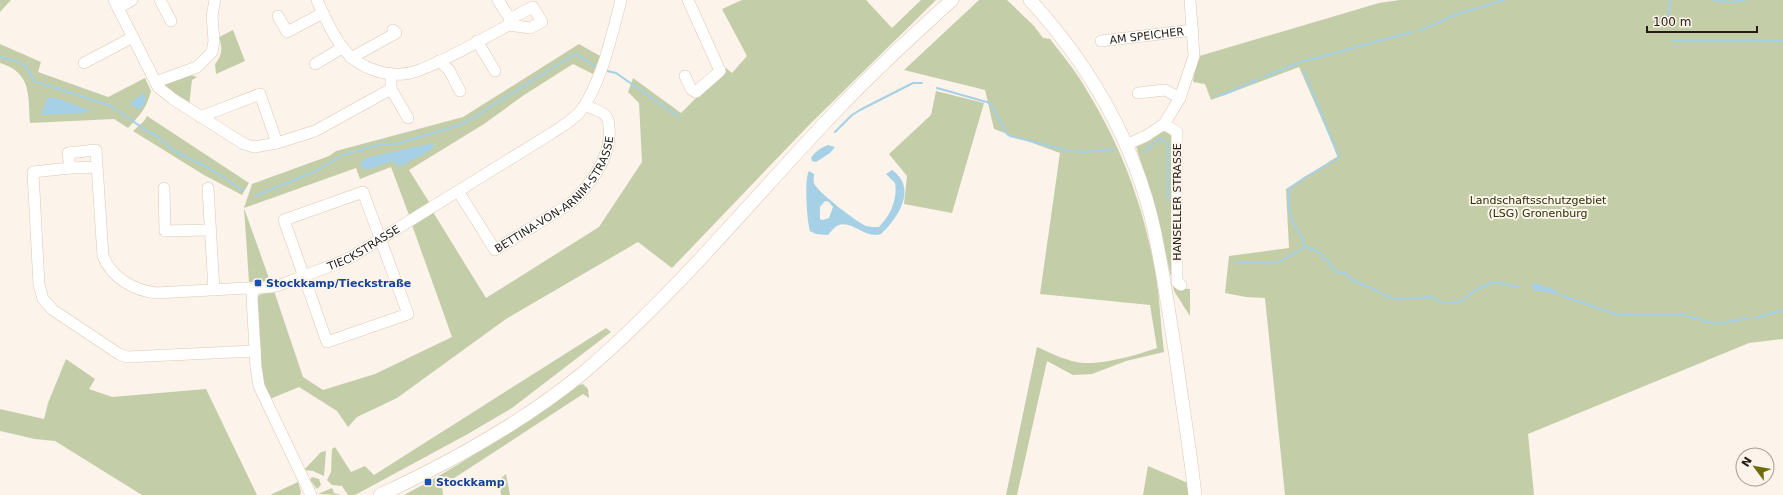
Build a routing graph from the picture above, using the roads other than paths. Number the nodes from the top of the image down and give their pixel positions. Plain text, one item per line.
1 (132, 0) edge
2 (160, 0) edge
3 (215, 0) edge
4 (317, 0) edge
5 (498, 0) edge
6 (621, 0) edge
7 (688, 0) edge
8 (952, 0) edge
9 (1030, 0) edge
10 (1190, 0) edge
11 (116, 4) edge
12 (323, 13) junction
13 (278, 16) dead end
14 (171, 21) dead end
15 (393, 30) dead end
16 (1193, 30) junction
17 (133, 37) junction
18 (478, 41) junction
19 (1101, 41) dead end
20 (342, 48) junction
21 (352, 58) junction
22 (439, 61) junction
23 (84, 64) dead end
24 (315, 64) dead end
25 (495, 71) dead end
26 (391, 74) junction
27 (685, 76) dead end
28 (156, 82) junction
29 (391, 89) junction
30 (460, 91) dead end
31 (1138, 93) dead end
32 (1180, 98) junction
33 (585, 105) junction
34 (200, 116) junction
35 (408, 118) dead end
36 (1164, 124) junction
37 (277, 143) junction
38 (1126, 145) junction
39 (96, 167) junction
40 (70, 168) junction
41 (164, 188) dead end
42 (208, 188) dead end
43 (458, 191) junction
44 (210, 230) junction
45 (381, 239) junction
46 (303, 276) junction
47 (1181, 285) dead end
48 (214, 290) junction
49 (253, 291) junction
50 (255, 351) junction
51 (311, 495) edge
52 (380, 495) edge
53 (1195, 495) edge

1 - 11 street
2 - 14 street
3 - 28 street
4 - 12 street
5 - 18 street
6 - 33 street, TIECKSTRASSE
7 - 27 street
8 - 52 main road
9 - 38 main road
10 - 16 street
11 - 17 street
12 - 13 street
12 - 20 street
15 - 21 street
16 - 19 street, AM SPEICHER
16 - 32 street
17 - 23 street
17 - 28 street
18 - 22 street
18 - 25 street
20 - 21 street
20 - 24 street
21 - 26 street
22 - 26 street
22 - 30 street
26 - 29 street
28 - 34 street
29 - 35 street
29 - 37 street
31 - 32 street
32 - 36 street
33 - 43 street, TIECKSTRASSE
33 - 43 street, BETTINA-VON-ARNIM-STRASSE
34 - 37 street
34 - 37 street
36 - 38 street
36 - 47 street, HANSELLER STRASSE
38 - 53 main road
39 - 40 street
39 - 40 street, TIECKSTRASSE
39 - 48 street, TIECKSTRASSE
40 - 50 street
41 - 44 street
42 - 44 street
43 - 45 street, TIECKSTRASSE
44 - 48 street
45 - 46 street, TIECKSTRASSE
45 - 46 street
45 - 46 street
46 - 49 street, TIECKSTRASSE
48 - 49 street, TIECKSTRASSE
49 - 50 street
50 - 51 street

